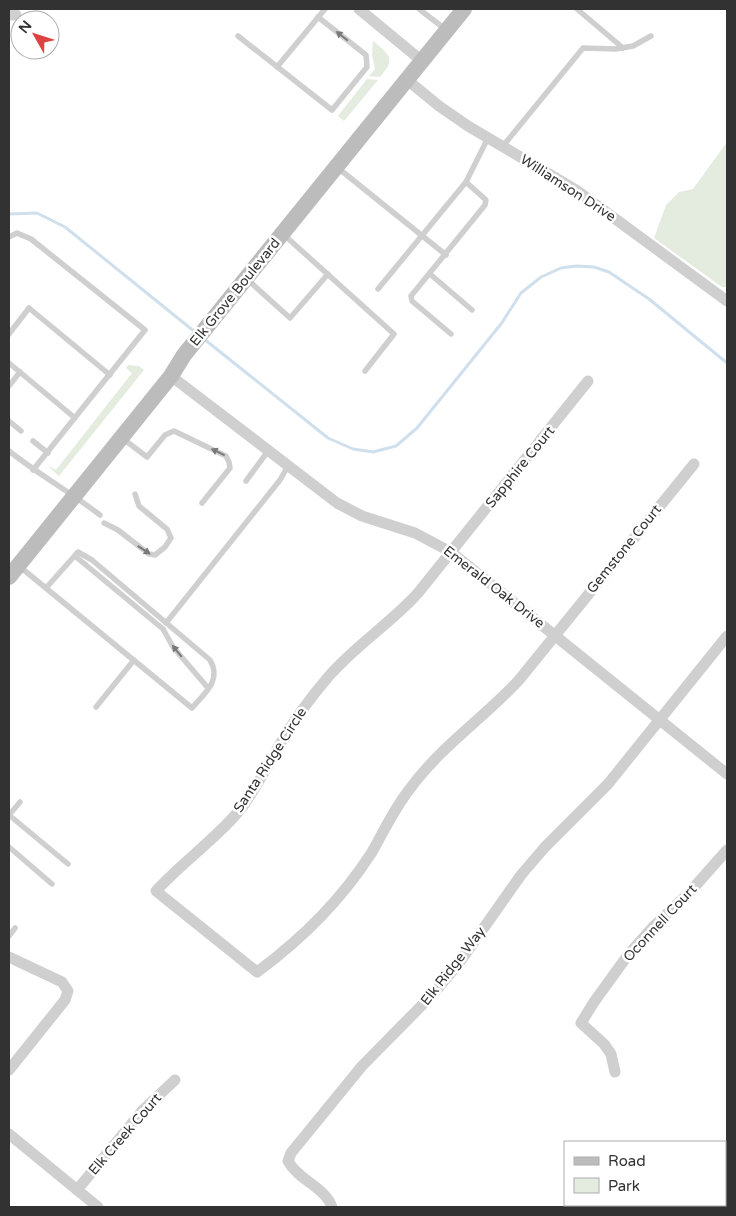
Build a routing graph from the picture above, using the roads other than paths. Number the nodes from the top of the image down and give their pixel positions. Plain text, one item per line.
1 (325, 9) edge
2 (359, 9) edge
3 (419, 9) edge
4 (464, 9) edge
5 (577, 9) edge
6 (318, 17) junction
7 (447, 30) junction
8 (238, 36) dead end
9 (651, 36) dead end
10 (623, 48) junction
11 (422, 61) junction
12 (277, 67) junction
13 (406, 79) junction
14 (488, 138) junction
15 (503, 146) junction
16 (337, 166) junction
17 (466, 182) junction
18 (283, 234) junction
19 (421, 236) junction
20 (9, 237) edge
21 (446, 255) junction
22 (328, 274) junction
23 (430, 274) junction
24 (246, 278) junction
25 (378, 289) dead end
26 (727, 301) edge
27 (472, 310) dead end
28 (9, 334) edge
29 (451, 334) dead end
30 (9, 363) edge
31 (365, 371) dead end
32 (20, 372) junction
33 (110, 375) junction
34 (171, 376) junction
35 (588, 381) dead end
36 (9, 386) edge
37 (75, 418) junction
38 (9, 421) edge
39 (21, 431) dead end
40 (121, 437) junction
41 (33, 440) dead end
42 (9, 451) edge
43 (268, 451) junction
44 (48, 452) junction
45 (694, 464) dead end
46 (288, 466) junction
47 (33, 470) junction
48 (246, 481) dead end
49 (135, 494) dead end
50 (74, 496) junction
51 (202, 503) dead end
52 (100, 515) dead end
53 (104, 523) dead end
54 (451, 552) junction
55 (75, 556) junction
56 (13, 571) edge
57 (46, 588) junction
58 (166, 623) junction
59 (555, 635) junction
60 (727, 636) edge
61 (134, 660) junction
62 (208, 688) junction
63 (96, 707) dead end
64 (660, 720) junction
65 (727, 774) edge
66 (20, 802) dead end
67 (9, 815) edge
68 (9, 848) edge
69 (727, 850) edge
70 (68, 864) dead end
71 (52, 884) dead end
72 (15, 928) dead end
73 (9, 936) edge
74 (9, 957) edge
75 (9, 1070) edge
76 (615, 1072) dead end
77 (176, 1080) dead end
78 (9, 1134) edge
79 (77, 1190) junction
80 (98, 1207) edge
81 (332, 1207) edge

1 - 6 lane
2 - 11 street
3 - 7 lane
4 - 7 main road, Elk Grove Boulevard
5 - 10 lane
6 - 12 lane
12 -> 6 lane
7 - 11 main road, Elk Grove Boulevard
8 - 12 lane
9 - 10 lane
10 - 15 lane
11 - 13 main road, Elk Grove Boulevard
13 - 14 street, Williamson Drive
13 - 16 main road, Elk Grove Boulevard
14 - 15 street, Williamson Drive
14 - 17 lane
15 - 26 street, Williamson Drive
16 - 18 main road, Elk Grove Boulevard
16 - 19 lane
17 - 19 lane
17 - 21 lane
18 - 22 lane
18 - 24 main road, Elk Grove Boulevard
19 - 21 lane
19 - 25 lane
20 - 33 lane
21 - 23 lane
22 - 24 lane
22 - 31 lane
23 - 27 lane
23 - 29 lane
24 - 34 main road, Elk Grove Boulevard
28 - 33 lane
30 - 32 lane
32 - 36 lane
32 - 37 lane
33 - 37 lane
34 - 40 main road, Elk Grove Boulevard
34 - 43 street, Emerald Oak Drive
35 - 54 street, Sapphire Court
37 - 44 lane
38 - 39 lane
40 - 50 main road, Elk Grove Boulevard
51 -> 40 lane
41 - 44 lane
42 - 47 lane
43 - 46 street, Emerald Oak Drive
43 - 48 lane
44 - 47 lane
45 - 59 street, Gemstone Court
46 - 54 street, Emerald Oak Drive
46 - 58 lane
47 - 50 lane
53 -> 49 lane
50 - 52 lane
50 - 56 main road, Elk Grove Boulevard
54 - 59 street, Emerald Oak Drive
54 - 59 street, Santa Ridge Circle
55 - 57 lane
55 - 58 lane
62 -> 55 lane
56 - 57 lane
57 - 61 lane
58 - 62 lane
59 - 64 street, Emerald Oak Drive
60 - 64 street, Elk Ridge Way
61 - 62 lane
61 - 63 lane
64 - 65 street, Emerald Oak Drive
64 - 81 street, Elk Ridge Way
66 - 67 lane
67 - 70 lane
68 - 71 lane
69 - 76 street, Oconnell Court
72 - 73 lane
74 - 75 street
77 - 79 street, Elk Creek Court
78 - 79 street
79 - 80 street

